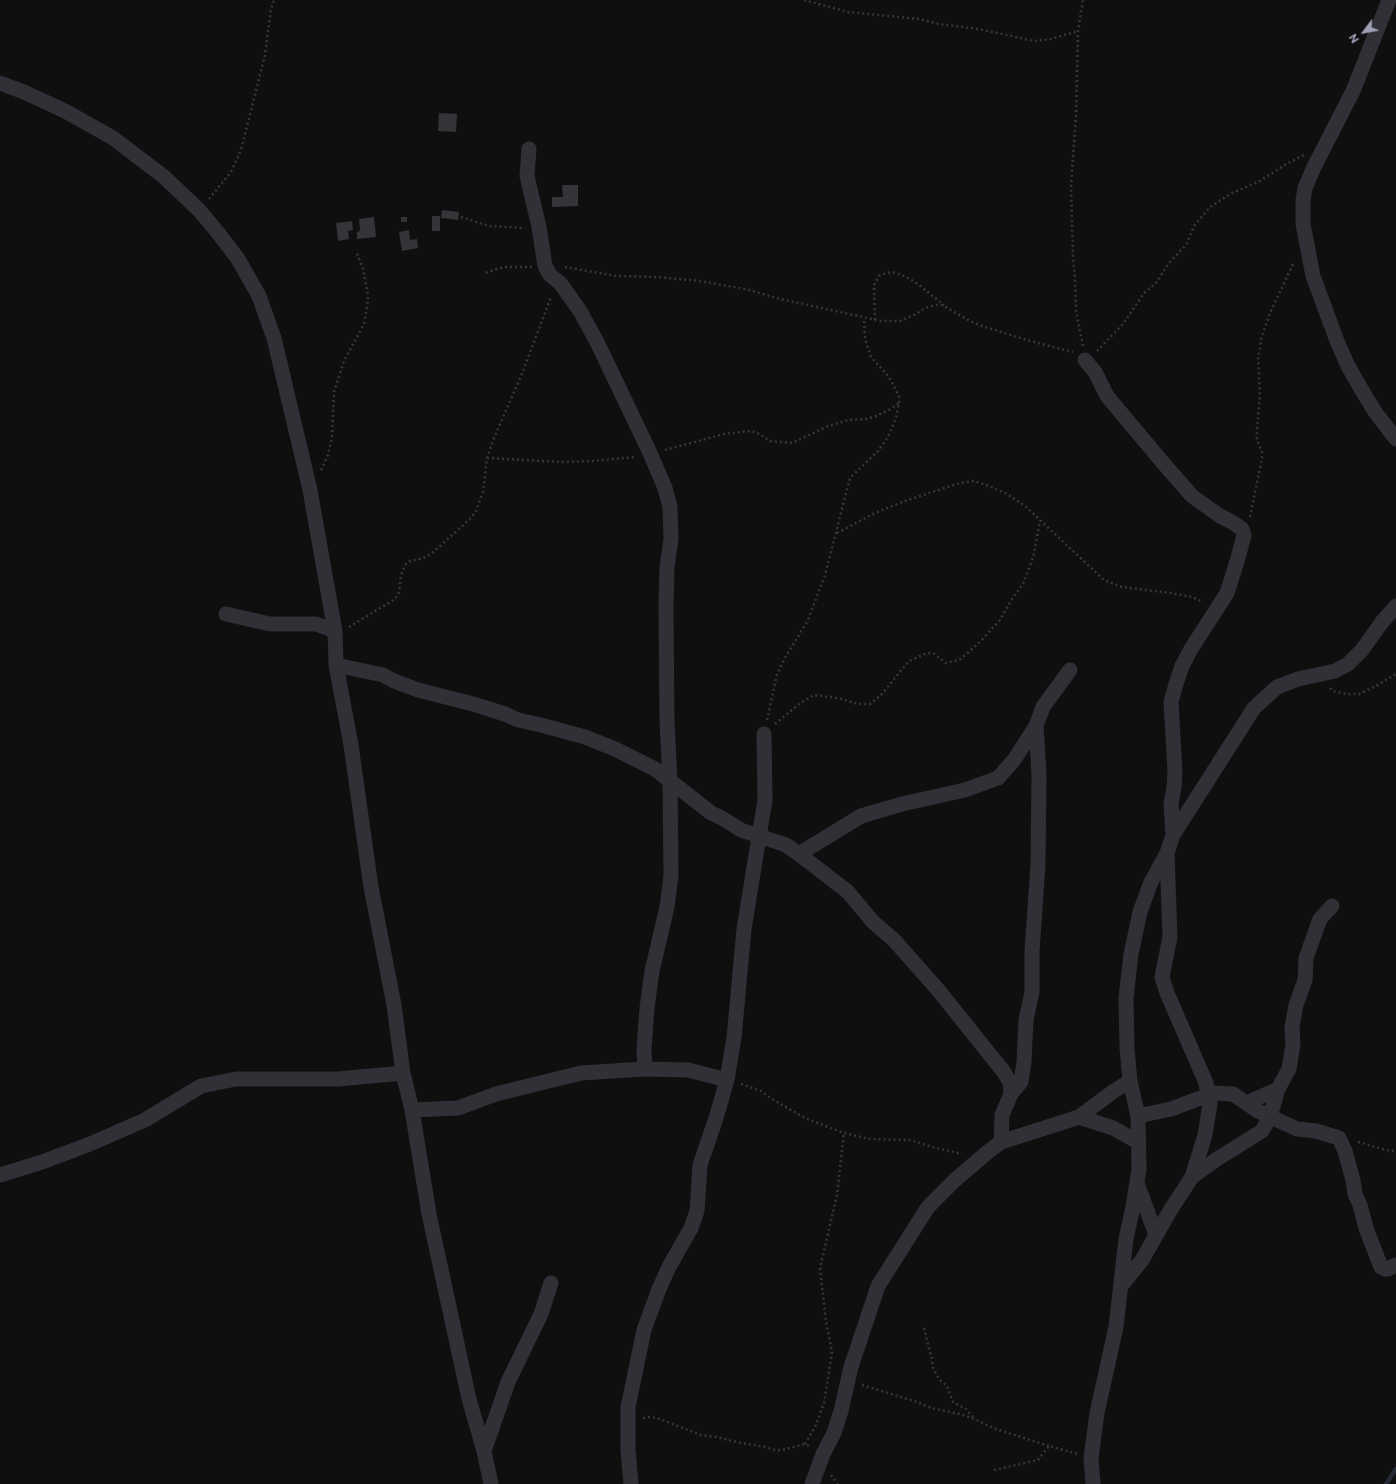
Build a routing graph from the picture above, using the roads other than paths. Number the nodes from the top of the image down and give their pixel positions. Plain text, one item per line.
1 (1389, 0) edge
2 (0, 83) edge
3 (528, 149) dead end
4 (1085, 360) road end
5 (1396, 439) edge
6 (1396, 606) edge
7 (226, 614) dead end
8 (335, 631) junction
9 (336, 665) junction
10 (1070, 670) dead end
11 (1036, 726) junction
12 (764, 734) road end
13 (670, 782) junction
14 (1173, 835) junction
15 (759, 836) junction
16 (1167, 853) junction
17 (799, 854) junction
18 (1332, 906) dead end
19 (645, 1069) junction
20 (403, 1073) junction
21 (727, 1080) junction
22 (1130, 1081) junction
23 (1278, 1089) junction
24 (1011, 1094) junction
25 (1208, 1096) junction
26 (1246, 1103) junction
27 (412, 1110) junction
28 (1138, 1116) junction
29 (1079, 1117) junction
30 (1270, 1117) junction
31 (1001, 1142) junction
32 (1138, 1142) junction
33 (0, 1175) edge
34 (1192, 1177) junction
35 (1137, 1182) junction
36 (1156, 1235) junction
37 (1396, 1265) edge
38 (551, 1283) dead end
39 (1121, 1286) junction
40 (484, 1451) junction
41 (491, 1484) edge
42 (631, 1484) edge
43 (812, 1484) edge
44 (1093, 1484) edge

1 - 5 street
2 - 8 street
3 - 13 street
4 - 14 street
6 - 14 street
7 - 8 street
8 - 9 street
9 - 13 street
9 - 20 street
10 - 11 street
11 - 17 street
11 - 24 street
12 - 15 street
13 - 15 street
13 - 19 street
14 - 16 street
15 - 17 street
15 - 21 street
16 - 22 street
16 - 25 street
17 - 24 street
18 - 23 street
19 - 21 street
19 - 27 street
20 - 27 street
20 - 33 street
21 - 42 street
22 - 28 street
22 - 29 street
23 - 26 street
23 - 30 street
24 - 31 street
25 - 26 street
25 - 28 street
25 - 34 street
26 - 30 street
27 - 40 street
28 - 32 street
29 - 31 street
29 - 32 street
30 - 34 street
30 - 37 street
31 - 43 street
32 - 35 street
34 - 36 street
35 - 36 street
35 - 39 street
36 - 39 street
38 - 40 street
39 - 44 street
40 - 41 street

